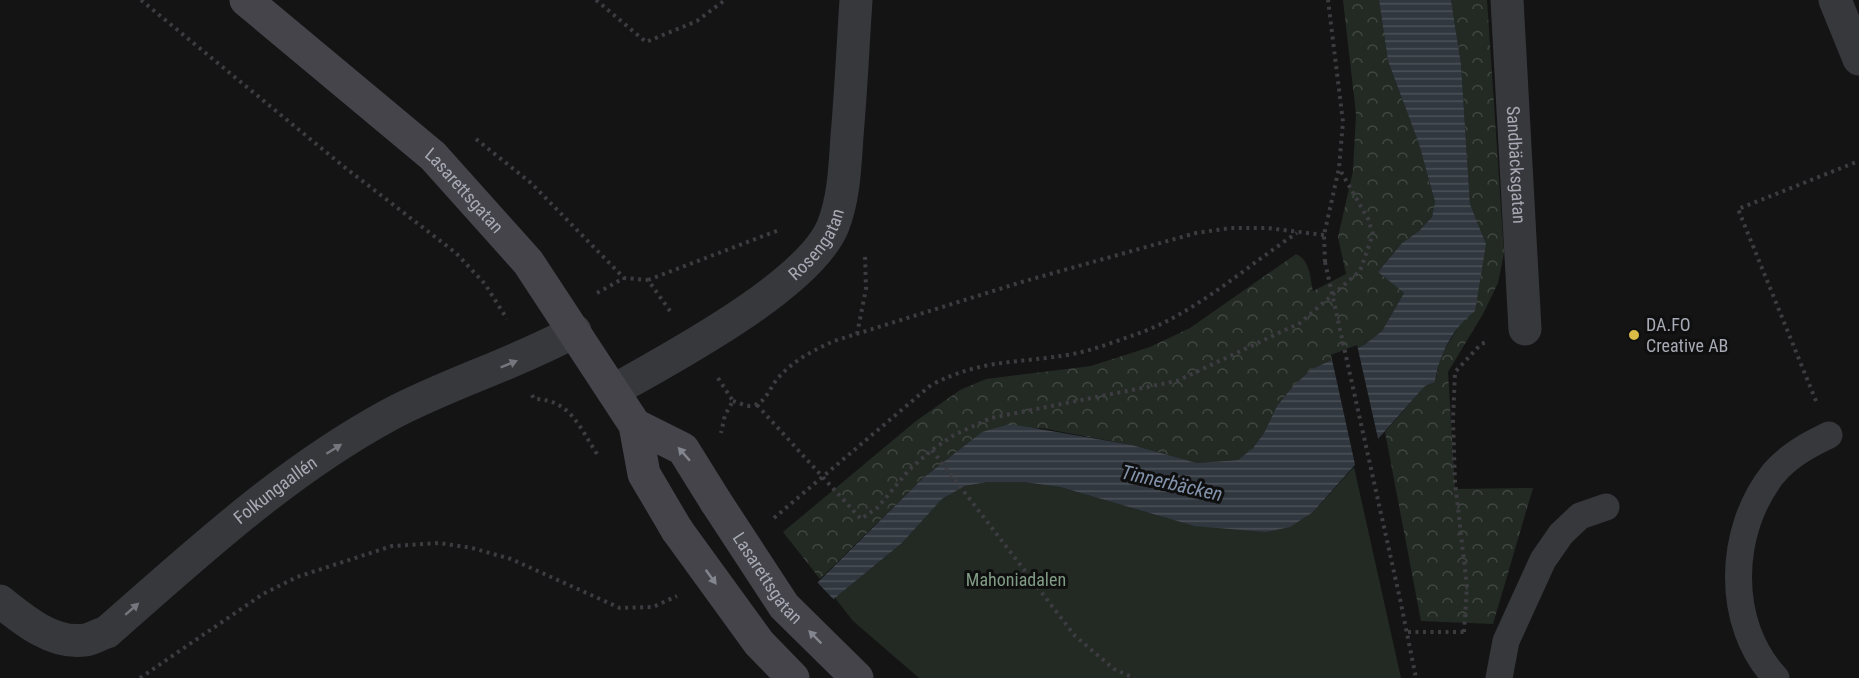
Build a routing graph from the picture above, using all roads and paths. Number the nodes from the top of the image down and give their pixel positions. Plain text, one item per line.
1 (141, 0) edge
2 (246, 0) edge
3 (597, 0) edge
4 (725, 0) edge
5 (856, 0) edge
6 (1328, 0) edge
7 (1507, 0) edge
8 (1835, 0) edge
9 (1859, 59) edge
10 (476, 138) dead end
11 (1859, 161) edge
12 (1340, 168) junction
13 (832, 227) junction
14 (1324, 235) junction
15 (648, 280) junction
16 (1525, 329) joint
17 (575, 331) junction
18 (694, 345) junction
19 (520, 359) junction
20 (613, 391) junction
21 (733, 401) junction
22 (757, 405) junction
23 (635, 425) junction
24 (1829, 435) joint
25 (720, 441) dead end
26 (932, 450) junction
27 (599, 457) dead end
28 (1606, 507) dead end
29 (0, 601) edge
30 (1408, 632) junction
31 (793, 678) edge
32 (857, 678) edge
33 (1134, 678) edge
34 (1416, 678) edge
35 (1499, 678) edge
36 (1776, 678) edge

1 - 19 path
2 - 17 main road, Lasarettsgatan
3 - 4 path
5 - 13 street, Rosengatan
6 - 12 path
7 - 16 street, Sandbäcksgatan
8 - 9 street
10 - 15 path
11 - 24 path
12 - 14 path
12 - 26 path
13 - 15 path
13 - 18 street, Rosengatan
14 - 22 path
14 - 30 path, bridge
15 - 18 path
16 - 30 path
17 - 19 street, Folkungaallén
17 - 20 main road, Lasarettsgatan
18 - 20 street, Rosengatan
18 - 21 path
19 - 27 path
29 -> 19 street, Folkungaallén
20 - 23 main road, Lasarettsgatan
21 - 22 path
21 - 25 path
22 - 26 path
23 -> 31 main road, Lasarettsgatan, bridge
32 -> 23 main road, Lasarettsgatan, bridge
24 - 36 lane
26 - 33 path
28 - 35 lane
30 - 34 path

